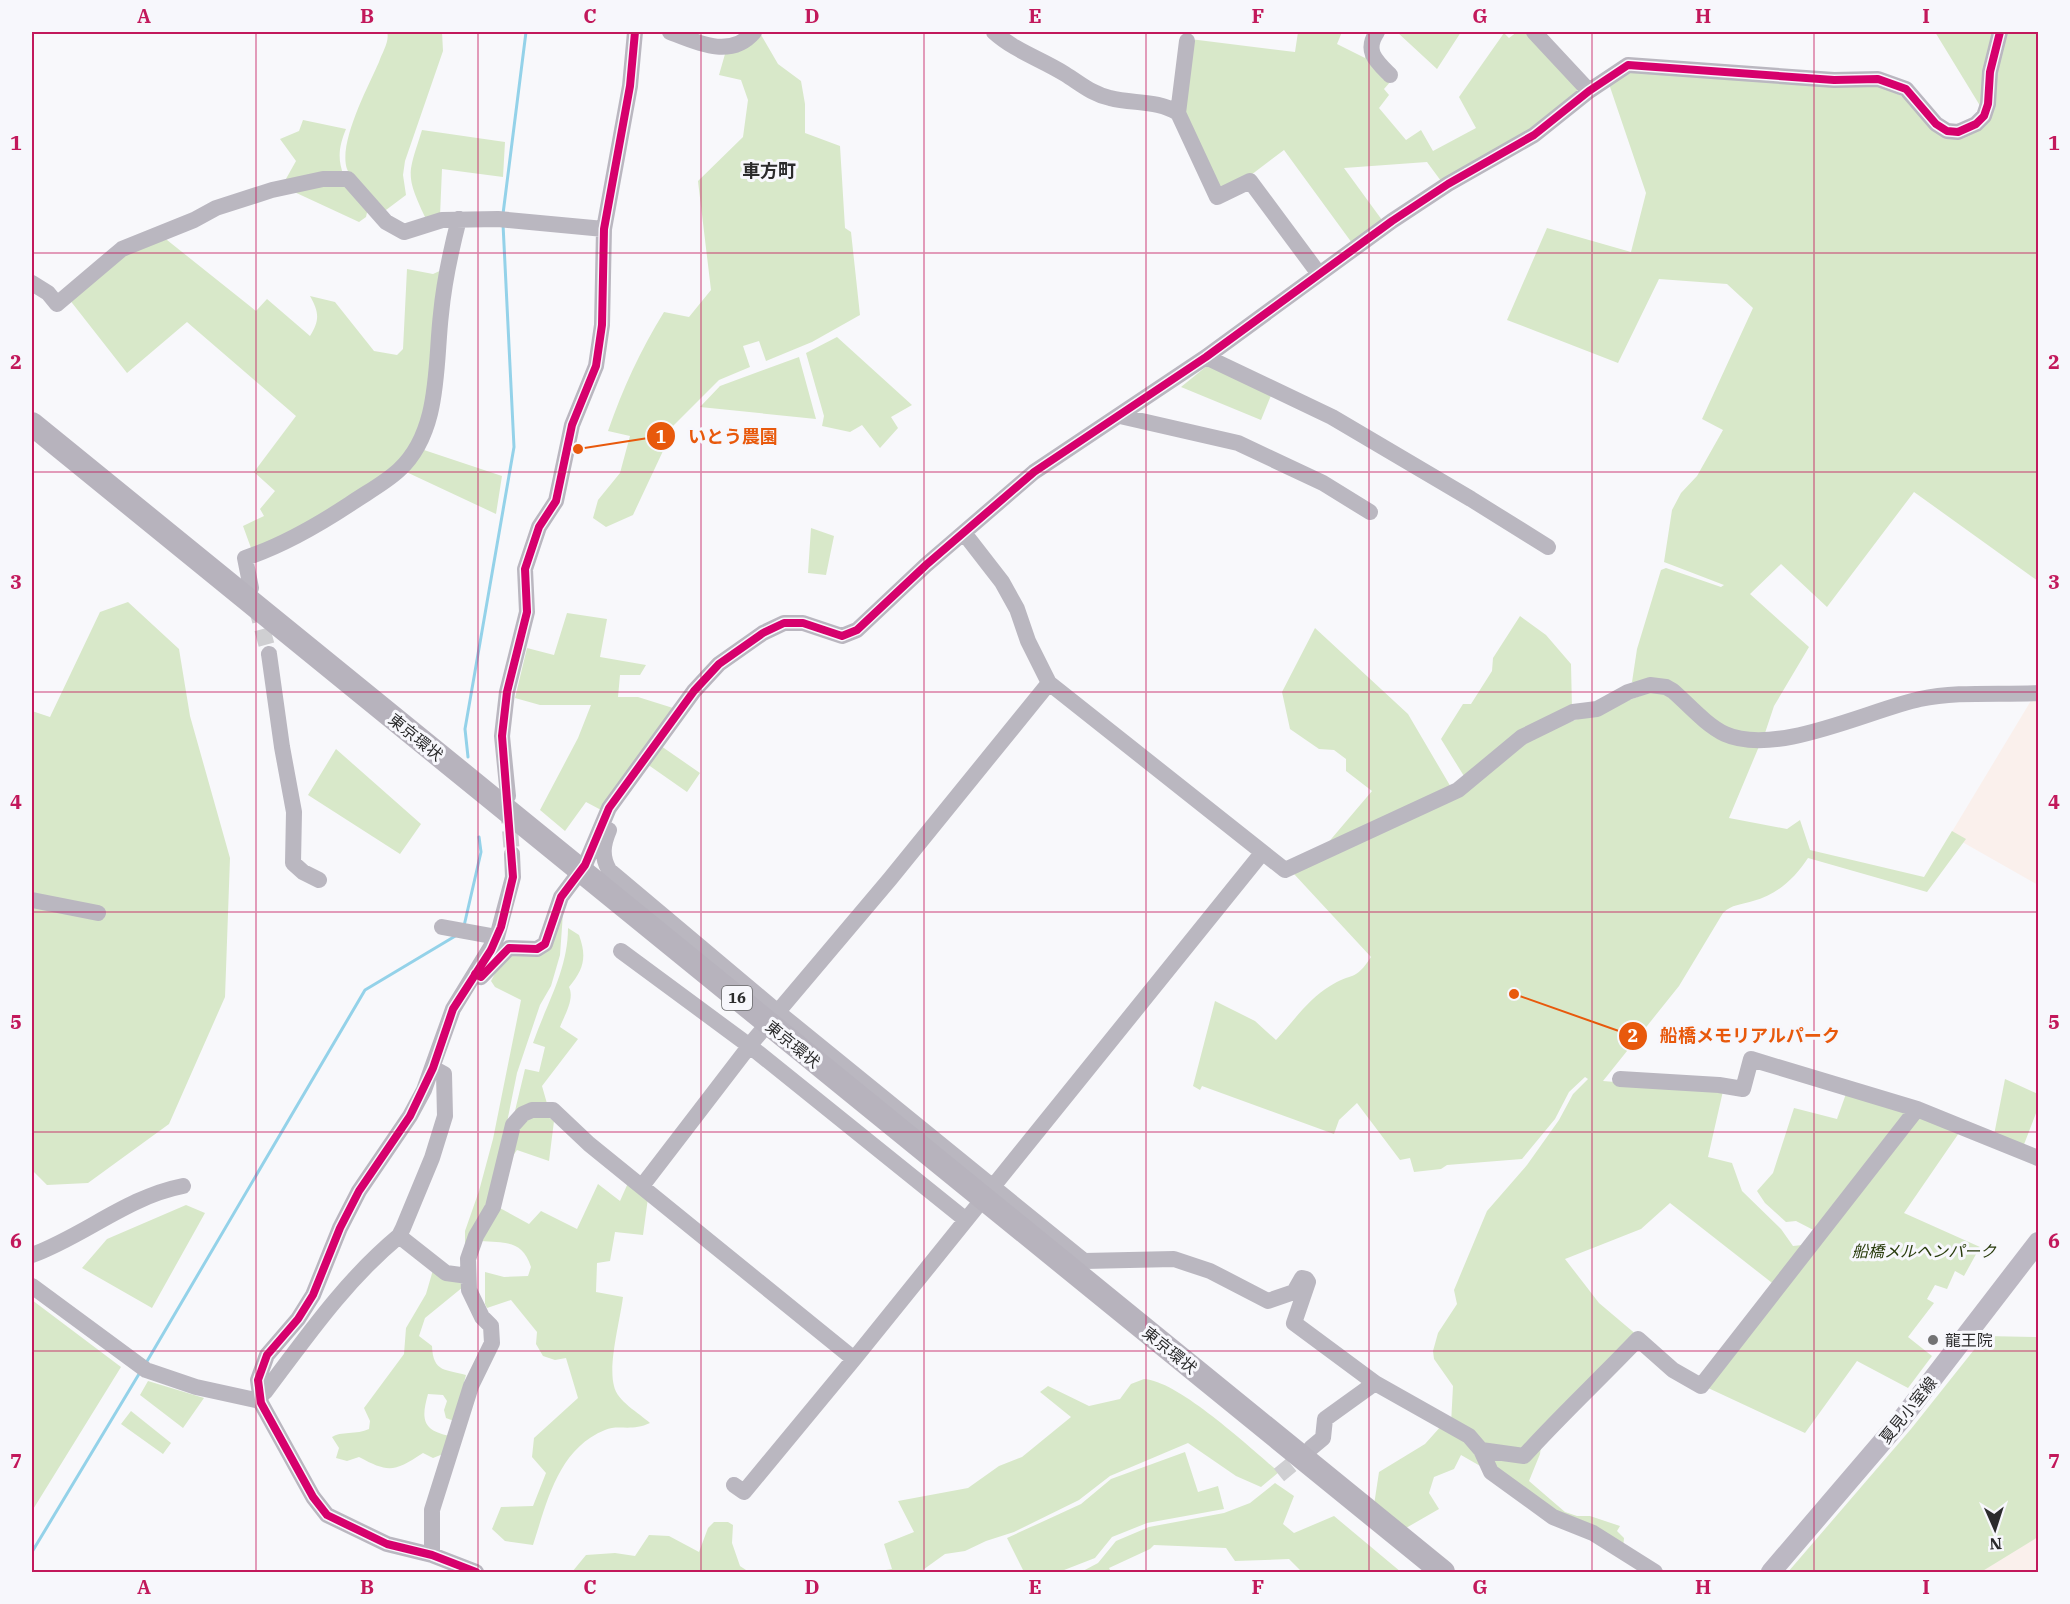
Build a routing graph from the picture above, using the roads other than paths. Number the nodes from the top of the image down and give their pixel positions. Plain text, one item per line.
1 (635, 32) edge
2 (670, 32) edge
3 (754, 32) edge
4 (994, 32) edge
5 (1377, 32) edge
6 (1534, 32) edge
7 (2000, 32) edge
8 (1187, 41) dead end
9 (1390, 75) dead end
10 (1589, 91) junction
11 (1178, 113) junction
12 (459, 219) junction
13 (604, 229) junction
14 (1319, 274) junction
15 (32, 283) edge
16 (1206, 357) junction
17 (1120, 416) junction
18 (32, 424) edge
19 (32, 443) edge
20 (1370, 512) dead end
21 (964, 533) junction
22 (1548, 548) dead end
23 (251, 588) tunnel mouth
24 (269, 654) tunnel mouth
25 (1049, 683) junction
26 (2038, 693) edge
27 (637, 769) junction
28 (508, 796) tunnel mouth
29 (512, 854) tunnel mouth
30 (1262, 854) junction
31 (576, 877) junction
32 (319, 880) dead end
33 (32, 900) edge
34 (98, 913) dead end
35 (455, 930) dead end
36 (497, 937) junction
37 (621, 951) dead end
38 (475, 974) junction
39 (764, 1030) junction
40 (433, 1068) junction
41 (1620, 1079) dead end
42 (1917, 1108) junction
43 (2038, 1158) edge
44 (183, 1186) dead end
45 (642, 1186) junction
46 (979, 1203) junction
47 (399, 1236) junction
48 (2038, 1242) edge
49 (32, 1255) edge
50 (468, 1276) junction
51 (32, 1286) edge
52 (306, 1305) junction
53 (319, 1317) junction
54 (854, 1359) junction
55 (1375, 1383) junction
56 (262, 1396) junction
57 (1311, 1448) tunnel mouth
58 (1481, 1450) junction
59 (734, 1485) dead end
60 (432, 1555) junction
61 (476, 1572) edge
62 (1419, 1572) edge
63 (1443, 1572) edge
64 (1655, 1572) edge
65 (1771, 1572) edge

1 - 13 street
2 - 3 street
4 - 11 street
5 - 9 street
6 - 10 street
7 - 10 street
8 - 11 street
10 - 14 street
11 - 14 street
12 - 13 street
12 - 15 street
12 - 23 street
13 - 28 street
14 - 16 street
16 - 17 street
16 - 22 street
17 - 20 street
17 - 21 street
18 - 31 highway, 東京環状 / 16
19 - 31 highway, 東京環状 / 16
21 - 25 street
21 - 27 street
24 - 32 street
25 - 30 street
25 - 39 street
26 - 30 street
27 - 31 street
27 - 39 street
29 - 36 street
30 - 46 street
31 - 38 street
31 - 39 highway, 東京環状 / 16
33 - 34 street
35 - 36 street
36 - 38 street
37 - 39 street
38 - 40 street
39 - 45 street
39 - 46 highway, 東京環状 / 16
40 - 47 street
40 - 52 street
41 - 42 street
42 - 43 street
42 - 58 street
44 - 49 street
45 - 50 street
45 - 54 street
46 - 54 street
46 - 55 street
46 - 62 highway, 東京環状 / 16
46 - 63 highway, 東京環状 / 16
47 - 50 street
47 - 53 street
48 - 65 main road, 夏見小室線
50 - 60 street
51 - 56 street
52 - 53 street
52 - 56 street
53 - 56 street
54 - 59 street
55 - 57 street
55 - 58 street
56 - 60 street
58 - 64 street
60 - 61 street

